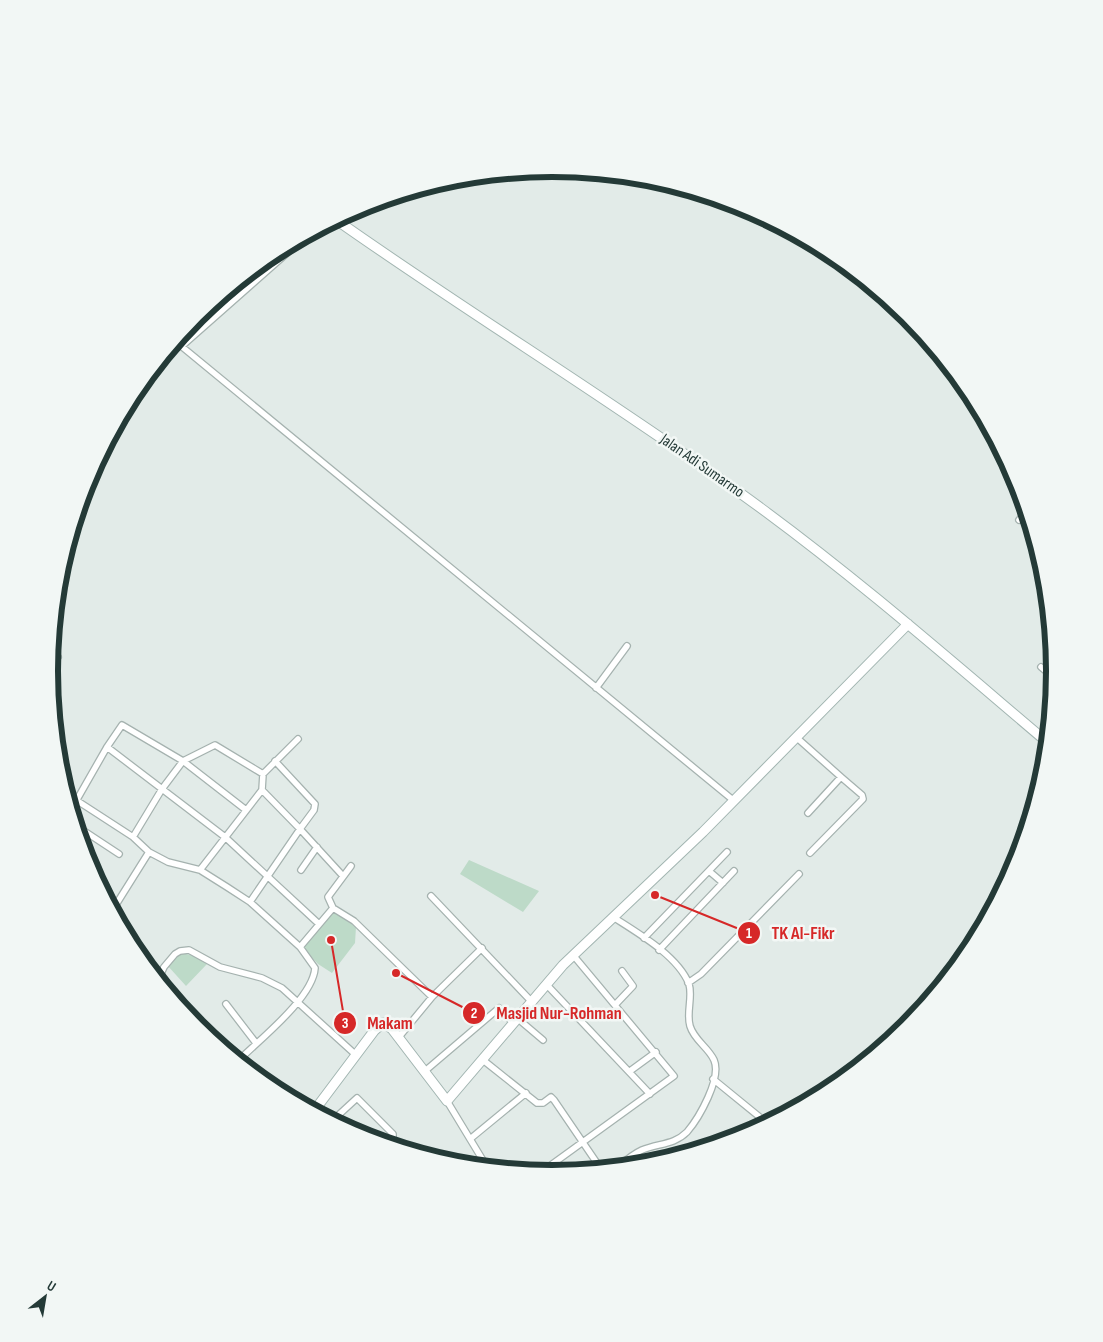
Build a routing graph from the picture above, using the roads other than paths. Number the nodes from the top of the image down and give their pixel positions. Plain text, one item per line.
1 (341, 224) edge
2 (284, 256) edge
3 (182, 346) joint
4 (908, 624) junction
5 (627, 646) dead end
6 (1041, 667) dead end
7 (1046, 671) edge
8 (596, 688) junction
9 (796, 737) junction
10 (1041, 737) edge
11 (298, 739) dead end
12 (107, 747) junction
13 (275, 760) junction
14 (183, 761) junction
15 (263, 774) junction
16 (840, 777) junction
17 (162, 789) junction
18 (262, 790) junction
19 (76, 800) joint
20 (733, 800) junction
21 (246, 810) junction
22 (808, 813) dead end
23 (300, 829) junction
24 (84, 831) edge
25 (133, 837) junction
26 (225, 837) junction
27 (317, 847) junction
28 (149, 852) junction
29 (726, 852) dead end
30 (810, 853) dead end
31 (119, 854) dead end
32 (351, 866) dead end
33 (200, 870) junction
34 (301, 870) dead end
35 (709, 871) junction
36 (734, 871) dead end
37 (799, 874) dead end
38 (343, 876) junction
39 (269, 877) junction
40 (723, 883) junction
41 (431, 896) dead end
42 (250, 902) junction
43 (116, 904) edge
44 (334, 908) junction
45 (614, 917) junction
46 (319, 924) junction
47 (644, 938) junction
48 (300, 947) junction
49 (482, 948) junction
50 (659, 950) junction
51 (573, 955) junction
52 (622, 971) dead end
53 (161, 973) edge
54 (688, 983) junction
55 (546, 984) junction
56 (432, 997) junction
57 (531, 1001) junction
58 (298, 1002) junction
59 (226, 1004) dead end
60 (615, 1005) junction
61 (515, 1020) junction
62 (398, 1037) junction
63 (543, 1040) dead end
64 (256, 1043) junction
65 (656, 1052) junction
66 (356, 1055) junction
67 (243, 1056) edge
68 (483, 1060) junction
69 (425, 1071) junction
70 (630, 1072) junction
71 (713, 1079) junction
72 (526, 1093) junction
73 (650, 1094) junction
74 (447, 1101) junction
75 (318, 1106) edge
76 (338, 1116) edge
77 (761, 1118) edge
78 (393, 1139) edge
79 (470, 1139) junction
80 (582, 1142) junction
81 (629, 1159) edge
82 (483, 1160) edge
83 (597, 1163) edge
84 (551, 1165) edge

1 - 4 main road, Jalan Adi Sumarmo
2 - 3 street
3 - 8 street
4 - 9 main road
4 - 10 main road, Jalan Adi Sumarmo
5 - 8 street
6 - 7 street
8 - 20 street
9 - 16 street
9 - 20 main road
11 - 13 street
12 - 14 street
12 - 17 street
12 - 19 street
13 - 15 street
13 - 23 street
14 - 15 street
14 - 17 street
14 - 21 street
15 - 18 street
16 - 22 street
16 - 30 street
17 - 25 street
17 - 26 street
18 - 21 street
18 - 23 street
19 - 25 street
20 - 45 main road
21 - 26 street
23 - 27 street
23 - 39 street
24 - 31 street
25 - 28 street
26 - 33 street
26 - 39 street
27 - 34 street
27 - 38 street
28 - 33 street
28 - 43 street
29 - 35 street
32 - 38 street
33 - 42 street
35 - 40 street
35 - 47 street
36 - 40 street
37 - 54 street
38 - 44 street
39 - 42 street
39 - 46 street
40 - 50 street
41 - 49 street
42 - 48 street
44 - 46 street
44 - 56 street
45 - 47 street
45 - 51 main road
46 - 48 street
47 - 50 street
48 - 58 street
49 - 56 street
49 - 57 street
50 - 54 street
51 - 55 main road
51 - 60 street
52 - 60 street
53 - 58 street
54 - 71 street
55 - 57 main road
55 - 70 street
56 - 62 street
57 - 61 main road
58 - 64 street
58 - 66 street
59 - 64 street
60 - 65 street
61 - 63 street
61 - 68 main road
61 - 69 street
62 - 66 main road
62 - 69 main road
64 - 67 street
65 - 70 street
65 - 73 street
66 - 75 main road
68 - 72 street
68 - 74 main road
69 - 74 main road
70 - 73 street
71 - 77 street
71 - 81 street
72 - 79 street
72 - 80 street
73 - 80 street
74 - 79 street
76 - 78 street
79 - 82 street
80 - 83 street
80 - 84 street

